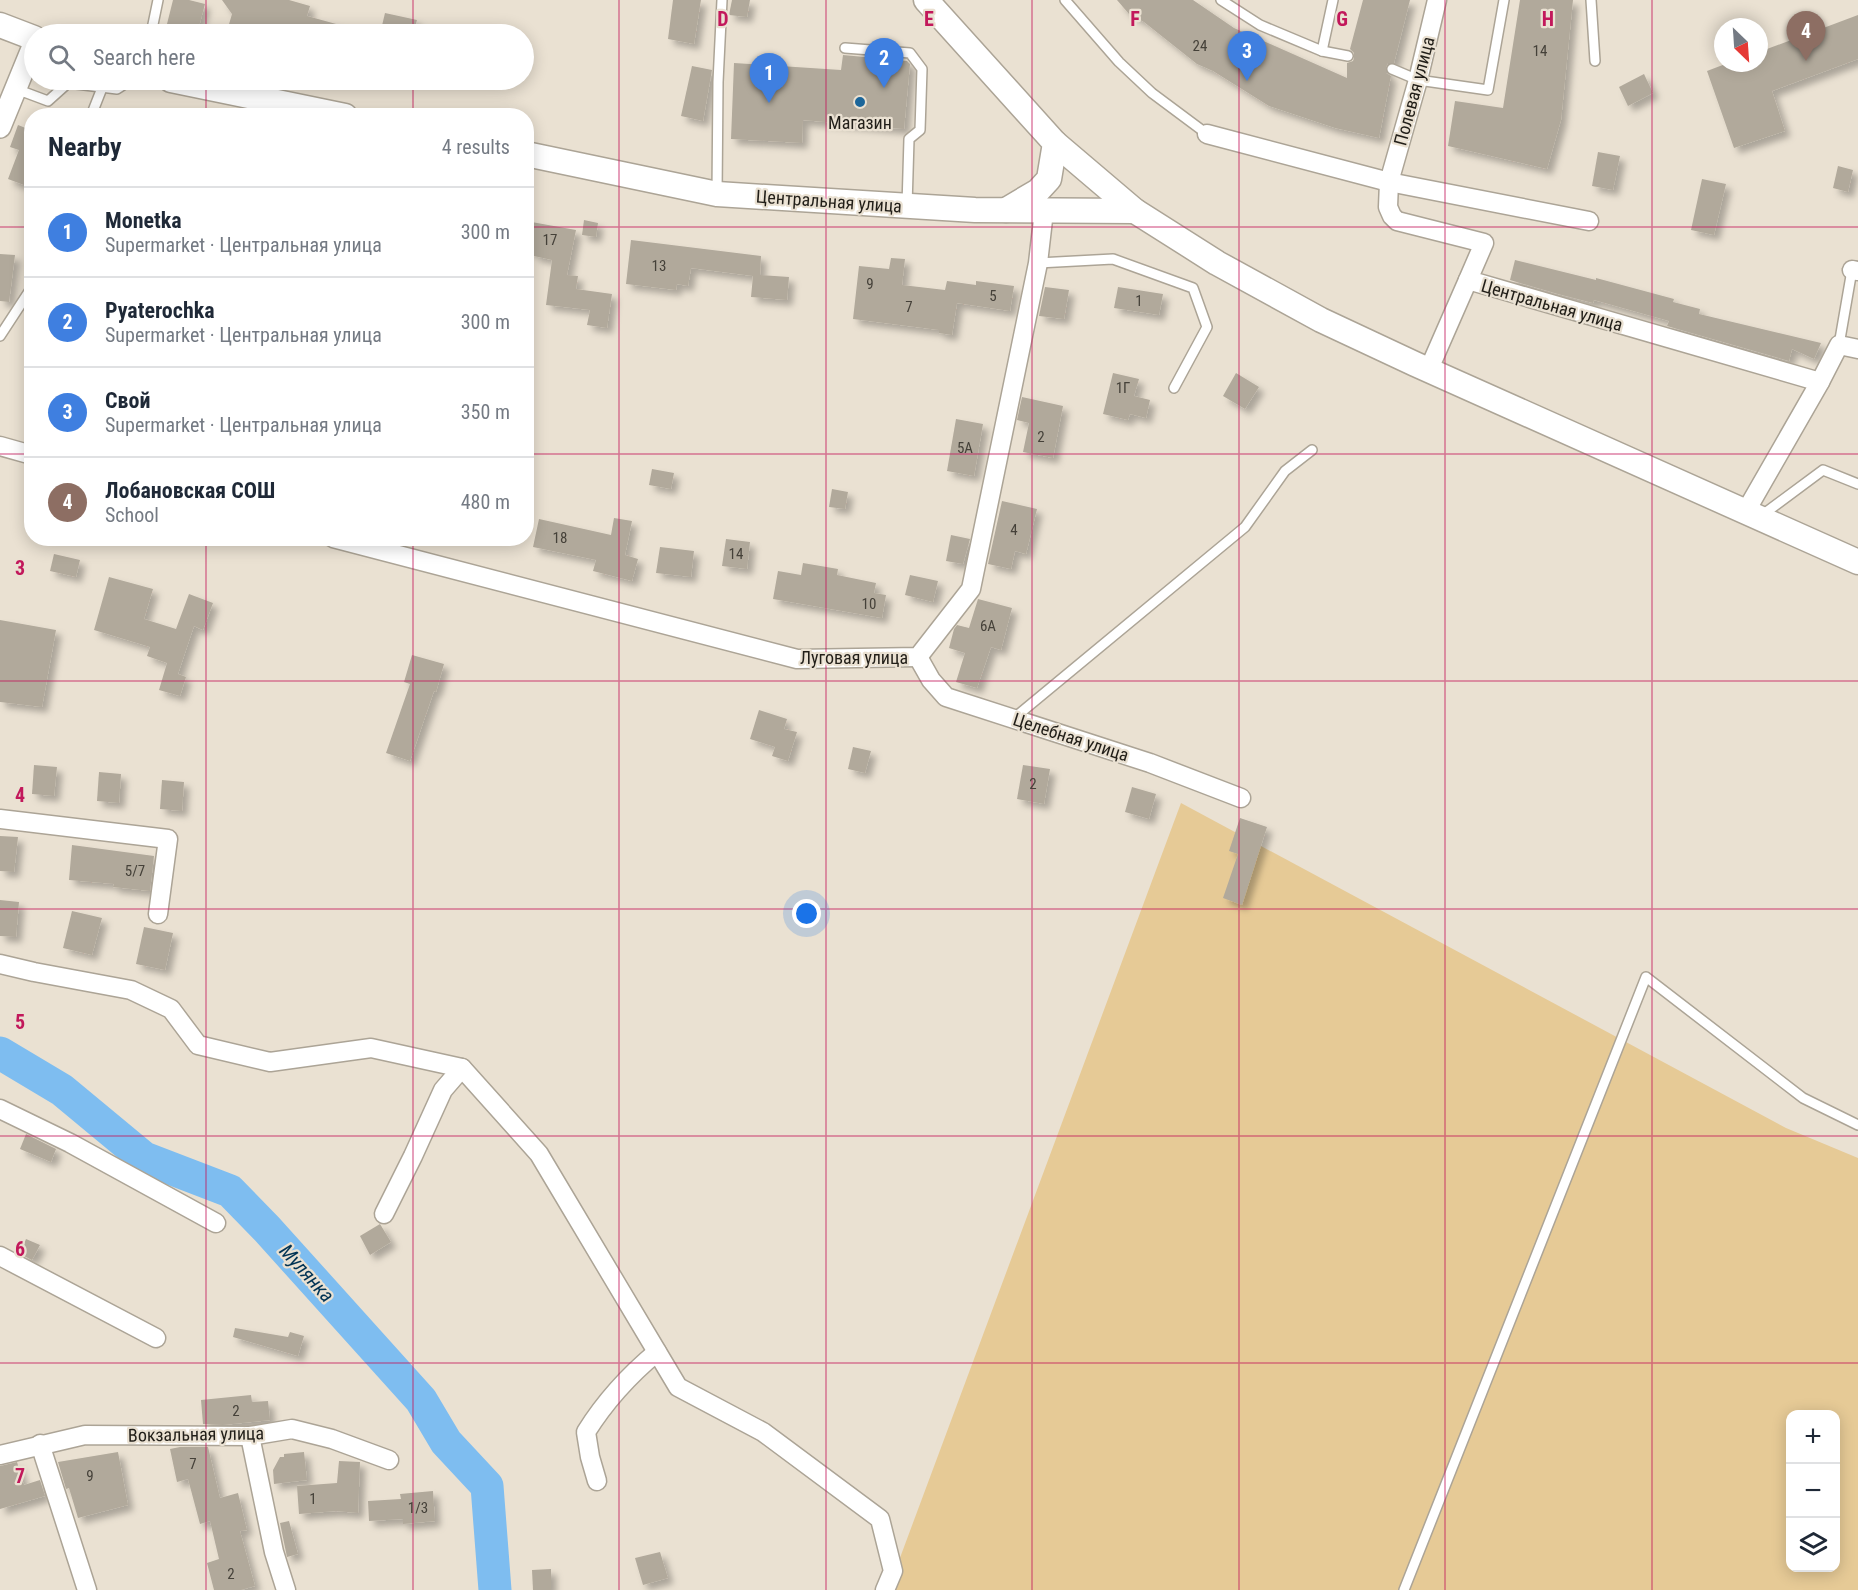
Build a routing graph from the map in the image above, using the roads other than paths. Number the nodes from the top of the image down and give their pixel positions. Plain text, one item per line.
1 (158, 0) edge
2 (722, 0) edge
3 (926, 0) edge
4 (1065, 0) edge
5 (1221, 0) edge
6 (1333, 0) edge
7 (1437, 0) edge
8 (1504, 0) edge
9 (1591, 0) edge
10 (153, 24) edge
11 (0, 25) edge
12 (24, 34) edge
13 (846, 48) dead end
14 (1322, 51) junction
15 (1348, 56) dead end
16 (1595, 61) dead end
17 (24, 69) edge
18 (1392, 69) dead end
19 (1418, 80) junction
20 (16, 89) junction
21 (60, 90) edge
22 (101, 90) edge
23 (219, 90) edge
24 (94, 108) edge
25 (306, 108) edge
26 (0, 128) edge
27 (1207, 134) joint
28 (1055, 143) junction
29 (534, 156) edge
30 (1389, 182) junction
31 (717, 194) junction
32 (907, 206) junction
33 (1006, 210) junction
34 (1044, 211) junction
35 (1135, 211) junction
36 (1588, 221) dead end
37 (1038, 263) junction
38 (1855, 271) edge
39 (1468, 280) junction
40 (24, 299) edge
41 (0, 336) edge
42 (1839, 345) junction
43 (1858, 349) edge
44 (1429, 369) junction
45 (1820, 382) junction
46 (1174, 388) dead end
47 (0, 446) edge
48 (1312, 450) dead end
49 (24, 453) edge
50 (1858, 484) edge
51 (1753, 514) junction
52 (364, 546) edge
53 (1858, 562) edge
54 (918, 657) junction
55 (1012, 719) junction
56 (1241, 798) dead end
57 (0, 819) edge
58 (158, 914) dead end
59 (0, 964) edge
60 (462, 1068) junction
61 (0, 1109) edge
62 (1858, 1125) edge
63 (384, 1214) dead end
64 (216, 1223) dead end
65 (0, 1256) edge
66 (156, 1338) dead end
67 (657, 1352) junction
68 (250, 1436) junction
69 (40, 1444) junction
70 (0, 1455) edge
71 (389, 1460) dead end
72 (597, 1481) dead end
73 (87, 1590) edge
74 (286, 1590) edge
75 (885, 1590) edge
76 (1404, 1590) edge

1 - 10 lane
2 - 31 lane
3 - 28 main road
4 - 27 lane
5 - 14 lane
6 - 14 lane
7 - 19 street, Полевая улица
8 - 19 lane
9 - 16 lane
11 - 12 main road
13 - 32 lane
14 - 15 lane
17 - 20 street
18 - 19 lane
19 - 30 street, Полевая улица
20 - 21 lane
20 - 26 street
22 - 24 lane
23 - 25 main road
27 - 30 street
28 - 33 main road
28 - 35 main road
29 - 31 main road, Центральная улица
30 - 36 street
30 - 39 street, Центральная улица
31 - 32 main road, Центральная улица
32 - 33 main road, Центральная улица
33 - 34 main road, Центральная улица
34 - 35 main road, Центральная улица
34 - 37 street, Луговая улица
35 - 44 main road
37 - 46 lane
37 - 54 street, Луговая улица
38 - 42 lane
39 - 44 street
39 - 45 street, Центральная улица
40 - 41 lane
42 - 43 street
42 - 45 street
44 - 51 main road
45 - 51 street
47 - 49 street
48 - 55 lane
50 - 51 lane
51 - 53 main road
52 - 54 street, Луговая улица
54 - 55 street, Целебная улица
55 - 56 street, Целебная улица
57 - 58 street
59 - 60 street
60 - 63 street
60 - 67 street
61 - 64 street
62 - 76 lane
65 - 66 street
67 - 72 street
67 - 75 street
68 - 69 street, Вокзальная улица
68 - 71 street, Вокзальная улица
68 - 74 street
69 - 70 street, Вокзальная улица
69 - 73 street

